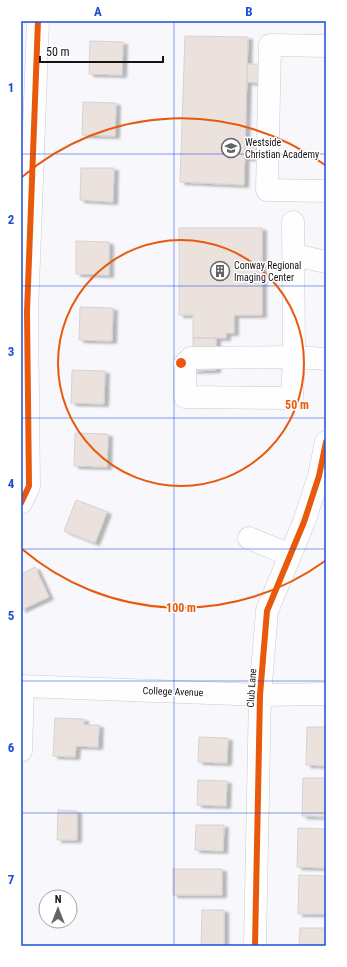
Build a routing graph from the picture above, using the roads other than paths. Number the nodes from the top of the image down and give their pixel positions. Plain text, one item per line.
1 (38, 21) edge
2 (326, 46) edge
3 (326, 191) edge
4 (293, 222) dead end
5 (294, 255) junction
6 (326, 262) edge
7 (24, 312) edge
8 (294, 357) junction
9 (326, 359) edge
10 (326, 442) edge
11 (322, 476) edge
12 (21, 503) edge
13 (249, 538) dead end
14 (290, 555) junction
15 (22, 686) edge
16 (326, 694) edge
17 (260, 695) junction
18 (21, 751) edge
19 (255, 946) edge

1 - 7 street
2 - 3 street
4 - 5 street
5 - 6 street
5 - 8 street
7 - 12 street
8 - 8 street
8 - 9 street
10 - 11 street, Club Lane
11 - 14 street, Club Lane
13 - 14 street
14 - 17 street, Club Lane
15 - 17 street, College Avenue
15 - 18 street
16 - 17 street, College Avenue
17 - 19 street, Club Lane

